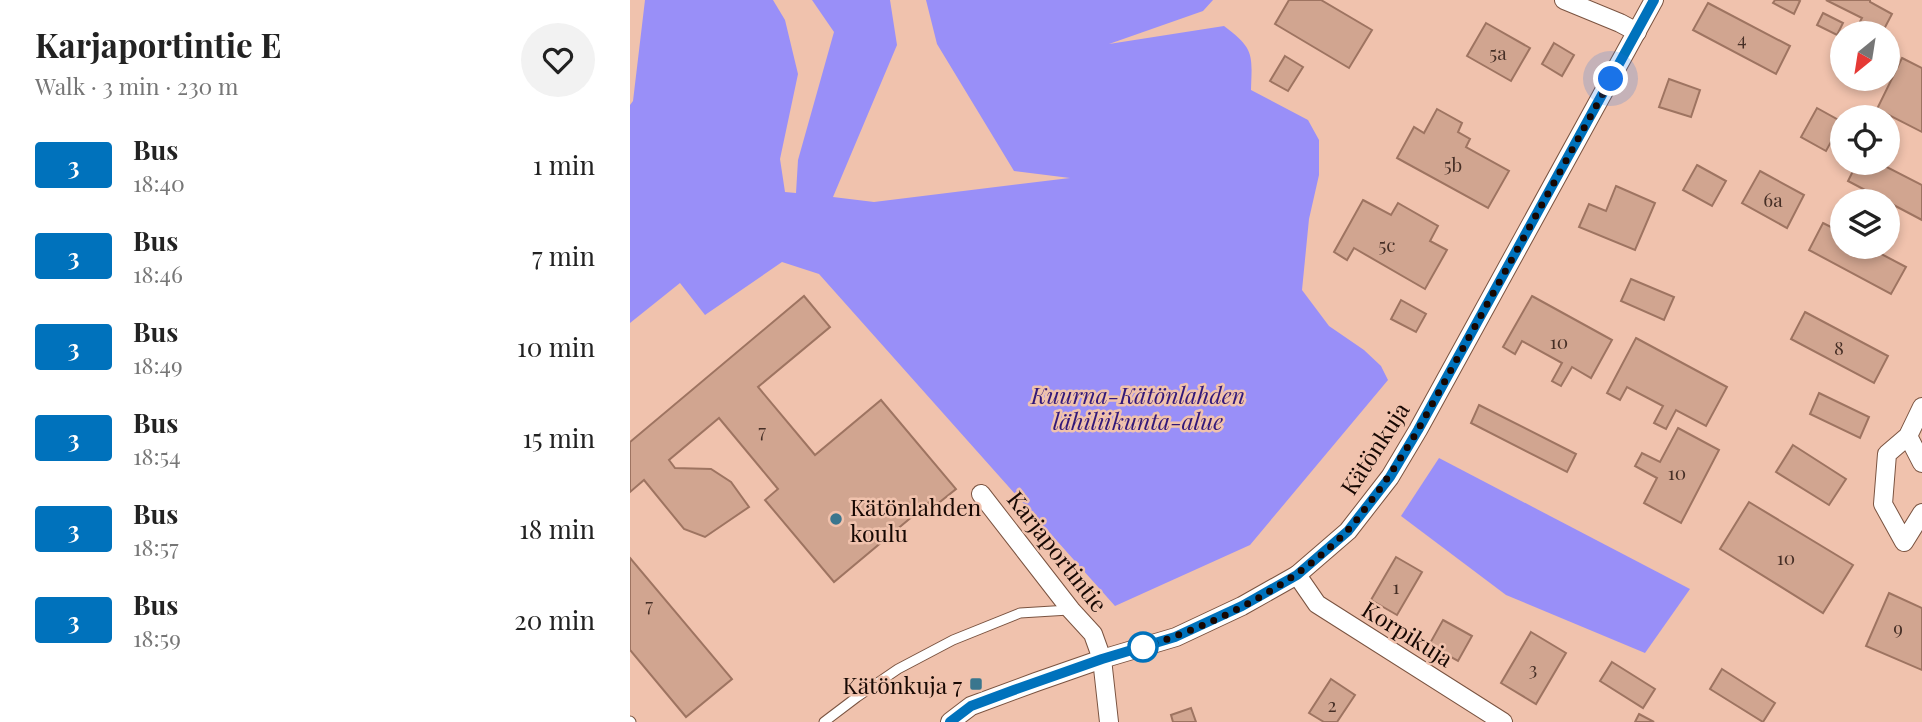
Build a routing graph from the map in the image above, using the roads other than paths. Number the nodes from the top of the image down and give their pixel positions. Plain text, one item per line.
1 (1564, 0) edge
2 (1654, 0) edge
3 (1637, 32) junction
4 (1922, 407) edge
5 (1908, 436) junction
6 (1922, 463) edge
7 (981, 494) dead end
8 (1922, 513) edge
9 (1297, 575) junction
10 (1071, 610) junction
11 (1102, 659) junction
12 (824, 722) edge
13 (950, 722) edge
14 (1108, 722) edge
15 (1503, 722) edge

1 - 3 street
2 - 3 street, Kätönkuja
3 - 9 street, Kätönkuja
4 - 5 street
5 - 6 street
5 - 8 street
7 - 10 street, Karjaportintie
9 - 11 street, Kätönkuja
9 - 15 street, Korpikuja
10 - 11 street, Karjaportintie
10 - 12 lane
11 - 13 street, Kätönkuja
11 - 14 street, Karjaportintie

